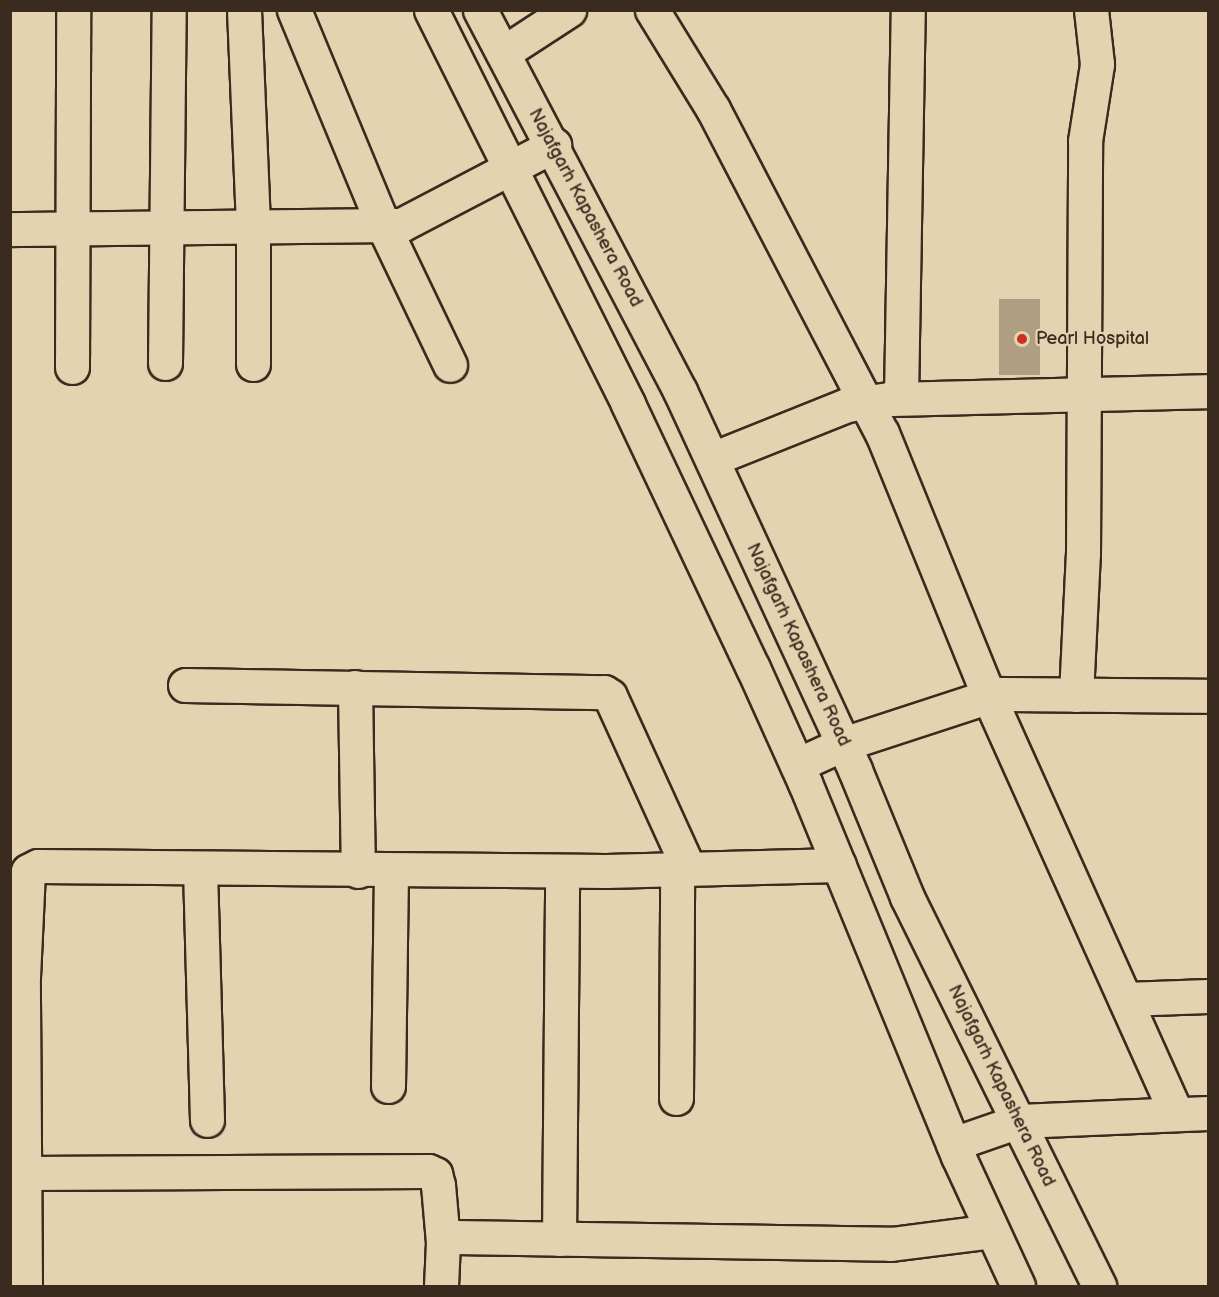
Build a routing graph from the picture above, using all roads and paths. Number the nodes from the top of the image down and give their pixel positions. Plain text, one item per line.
1 (73, 10) edge
2 (169, 10) edge
3 (244, 10) edge
4 (294, 10) edge
5 (569, 10) edge
6 (652, 10) edge
7 (908, 10) edge
8 (1091, 10) edge
9 (481, 12) edge
10 (436, 22) edge
11 (503, 53) junction
12 (554, 145) junction
13 (510, 169) junction
14 (382, 225) junction
15 (74, 228) junction
16 (10, 229) edge
17 (169, 229) junction
18 (253, 229) junction
19 (165, 363) dead end
20 (253, 364) dead end
21 (450, 365) dead end
22 (72, 367) dead end
23 (1209, 391) edge
24 (1082, 396) junction
25 (901, 398) junction
26 (865, 402) junction
27 (712, 459) junction
28 (185, 685) dead end
29 (356, 687) junction
30 (1076, 695) junction
31 (1209, 696) edge
32 (989, 697) junction
33 (843, 744) junction
34 (797, 765) junction
35 (839, 865) junction
36 (200, 869) junction
37 (683, 869) junction
38 (391, 870) junction
39 (358, 871) junction
40 (562, 871) junction
41 (17, 976) edge
42 (1209, 996) edge
43 (1125, 999) junction
44 (388, 1086) dead end
45 (676, 1098) dead end
46 (1209, 1113) edge
47 (1176, 1114) junction
48 (207, 1120) dead end
49 (1019, 1121) junction
50 (953, 1144) junction
51 (23, 1173) junction
52 (993, 1231) junction
53 (559, 1239) junction
54 (442, 1242) junction
55 (25, 1287) edge
56 (441, 1287) edge
57 (1018, 1287) edge
58 (1099, 1287) edge

1 - 15 street
2 - 17 street
3 - 18 street
4 - 14 street
5 - 11 street
6 - 26 street
7 - 25 street
8 - 24 street
9 - 10 street
9 - 11 street, Najafgarh Kapashera Road
10 - 13 street
11 - 12 street, Najafgarh Kapashera Road
12 - 13 street
12 - 27 street, Najafgarh Kapashera Road
13 - 14 street
13 - 34 street
14 - 18 street
14 - 21 street
15 - 16 street
15 - 17 street
15 - 22 street
17 - 18 street
17 - 19 street
18 - 20 street
23 - 24 street
24 - 25 street
24 - 30 street
25 - 26 street
26 - 27 street
26 - 32 street
27 - 33 street, Najafgarh Kapashera Road
28 - 29 street
29 - 37 street
29 - 39 street
30 - 31 street
30 - 32 street
32 - 33 street
32 - 43 street
33 - 34 street
33 - 49 street, Najafgarh Kapashera Road
34 - 35 street
35 - 37 street
35 - 50 street
36 - 39 street
36 - 41 street
36 - 48 street
37 - 40 street
37 - 45 street
38 - 39 street
38 - 40 street
38 - 44 street
40 - 53 street
41 - 51 street
42 - 43 street
43 - 47 street
46 - 47 street
47 - 49 street
49 - 50 street
49 - 58 street, Najafgarh Kapashera Road
50 - 52 street
51 - 54 street
51 - 55 street
52 - 53 street
52 - 57 street
53 - 54 street
54 - 56 street

